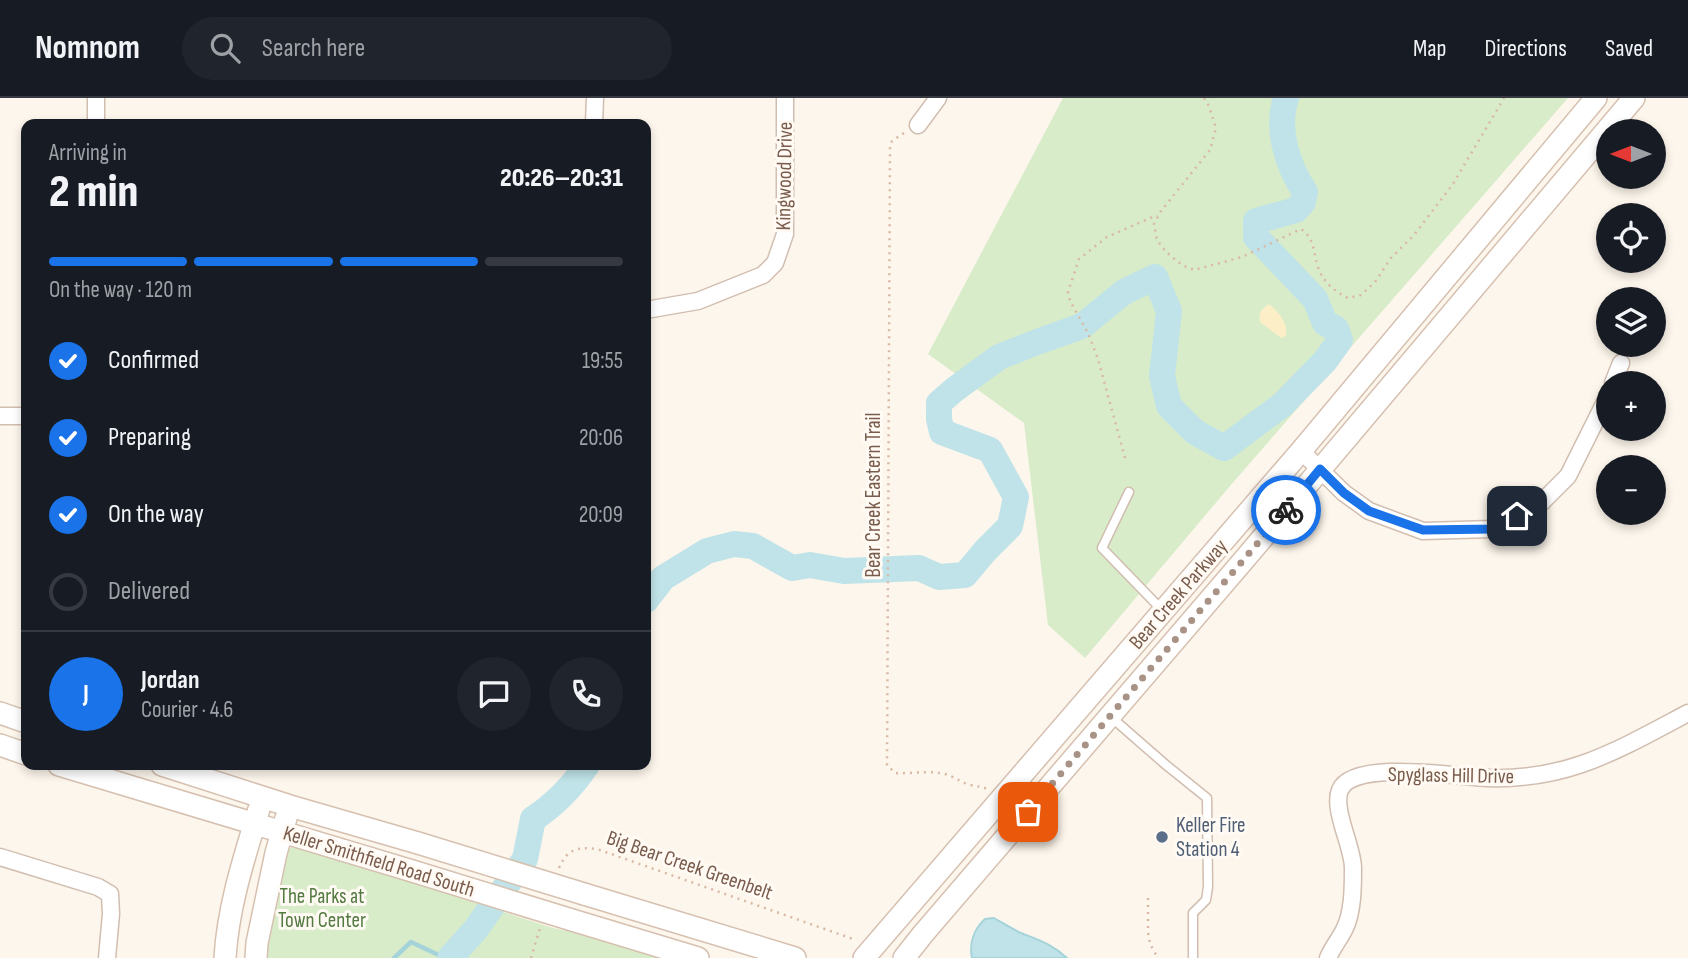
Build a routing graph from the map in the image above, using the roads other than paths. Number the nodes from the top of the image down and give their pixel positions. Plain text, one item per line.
1 (96, 98) edge
2 (595, 98) edge
3 (785, 98) edge
4 (939, 98) edge
5 (1596, 98) edge
6 (1634, 98) edge
7 (96, 119) edge
8 (594, 119) edge
9 (918, 125) road end
10 (651, 309) edge
11 (1621, 363) dead end
12 (1618, 371) edge
13 (0, 416) edge
14 (21, 416) edge
15 (1596, 420) edge
16 (1301, 451) junction
17 (1320, 469) junction
18 (1129, 492) dead end
19 (1163, 611) junction
20 (1184, 630) junction
21 (1088, 698) junction
22 (0, 713) edge
23 (1688, 713) edge
24 (1111, 716) junction
25 (21, 720) edge
26 (0, 745) edge
27 (21, 752) edge
28 (79, 770) edge
29 (178, 770) edge
30 (263, 797) junction
31 (290, 806) junction
32 (988, 815) junction
33 (255, 822) junction
34 (282, 831) junction
35 (1010, 833) junction
36 (0, 857) edge
37 (861, 949) edge
38 (107, 958) edge
39 (225, 958) edge
40 (256, 958) edge
41 (698, 958) edge
42 (795, 958) edge
43 (904, 958) edge
44 (1193, 958) edge
45 (1328, 958) edge

1 - 7 street
2 - 8 street
3 - 10 street, Kingwood Drive
4 - 9 street
5 - 16 main road, Bear Creek Parkway
6 - 17 main road, Bear Creek Parkway
11 - 12 street
13 - 14 street
15 - 17 street
16 - 17 street
16 - 19 main road, Bear Creek Parkway
17 - 20 main road, Bear Creek Parkway
18 - 19 lane
19 - 20 main road
19 - 21 main road, Bear Creek Parkway
20 - 24 main road, Bear Creek Parkway
21 - 24 main road
21 - 32 main road, Bear Creek Parkway
22 - 25 main road
23 - 45 street, Spyglass Hill Drive
24 - 35 main road, Bear Creek Parkway
24 - 44 lane
26 - 27 main road
28 - 33 main road, Keller Smithfield Road South
29 - 30 main road, Keller Smithfield Road South
30 - 31 main road, Keller Smithfield Road South
30 - 33 main road
31 - 34 main road
31 - 42 main road, Keller Smithfield Road South, bridge
32 - 35 main road
32 - 37 main road, Bear Creek Parkway
33 - 34 main road, Keller Smithfield Road South
33 - 39 main road
34 - 40 main road
34 - 41 main road, Keller Smithfield Road South, bridge
35 - 43 main road, Bear Creek Parkway
36 - 38 street

